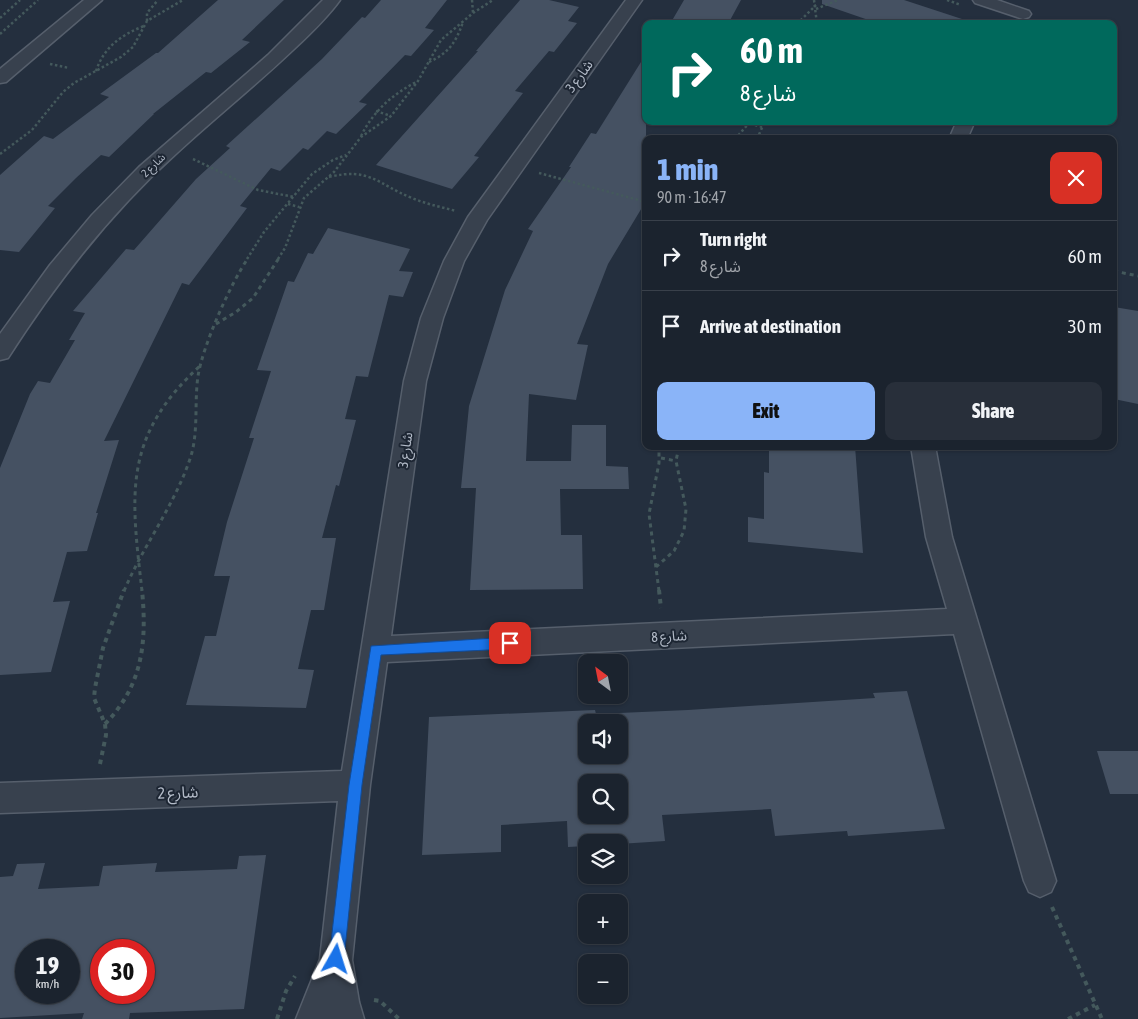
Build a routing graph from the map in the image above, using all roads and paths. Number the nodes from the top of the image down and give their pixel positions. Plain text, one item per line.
1 (20, 0) edge
2 (38, 0) edge
3 (94, 0) edge
4 (158, 0) edge
5 (183, 0) edge
6 (332, 0) edge
7 (472, 0) edge
8 (493, 0) edge
9 (634, 0) edge
10 (814, 0) edge
11 (838, 0) edge
12 (981, 0) edge
13 (816, 7) junction
14 (473, 14) junction
15 (1025, 14) edge
16 (0, 18) edge
17 (800, 20) edge
18 (817, 20) edge
19 (147, 21) junction
20 (463, 21) junction
21 (144, 26) junction
22 (0, 34) edge
23 (429, 62) junction
24 (96, 71) junction
25 (0, 78) edge
26 (418, 81) junction
27 (375, 111) junction
28 (391, 116) junction
29 (747, 125) edge
30 (757, 125) edge
31 (762, 127) joint
32 (739, 135) edge
33 (759, 135) edge
34 (361, 137) junction
35 (169, 150) junction
36 (0, 154) edge
37 (346, 155) junction
38 (533, 171) dead end
39 (328, 177) junction
40 (294, 197) junction
41 (642, 201) edge
42 (287, 204) junction
43 (299, 207) junction
44 (478, 217) junction
45 (1117, 272) edge
46 (1138, 276) edge
47 (216, 324) junction
48 (0, 352) edge
49 (202, 364) junction
50 (660, 450) edge
51 (678, 450) edge
52 (924, 450) edge
53 (661, 458) junction
54 (676, 461) junction
55 (140, 562) junction
56 (656, 568) junction
57 (963, 621) junction
58 (665, 636) junction
59 (375, 650) junction
60 (105, 724) junction
61 (355, 785) junction
62 (93, 795) junction
63 (0, 798) edge
64 (1040, 881) joint
65 (336, 959) junction
66 (1095, 1004) junction
67 (313, 1019) edge
68 (347, 1019) edge
69 (1068, 1019) edge
70 (1102, 1019) edge

1 - 16 path
2 - 22 path
3 - 25 street
4 - 19 path
5 - 19 path
6 - 35 street, شارع 2
7 - 14 path
8 - 14 path
9 - 44 street, شارع 3
10 - 13 path
11 - 13 path
12 - 15 street
13 - 17 path
13 - 18 path
14 - 20 path
19 - 21 path
20 - 23 path
20 - 23 path
21 - 24 path
21 - 24 path
23 - 26 path
24 - 36 path
26 - 27 path
26 - 28 path
27 - 28 path
27 - 34 path
28 - 34 path
29 - 32 path
30 - 31 path
31 - 33 path
34 - 37 path
35 - 40 path
35 - 48 street, شارع 2
37 - 39 path
37 - 40 path
38 - 41 path
39 - 43 path
39 - 44 path
40 - 42 path
42 - 43 path
42 - 47 path
43 - 47 path
44 - 59 street, شارع 3
45 - 46 path
47 - 49 path
49 - 55 path
49 - 55 path
50 - 53 path
51 - 54 path
52 - 57 street
53 - 54 path
53 - 56 path
54 - 56 path
55 - 60 path
55 - 60 path
56 - 58 path
57 - 58 street, شارع 8
57 - 64 street
58 - 59 street, شارع 8
59 - 61 street, شارع 3
60 - 62 path
61 - 62 street, شارع 2
61 - 65 street, شارع 3
62 - 63 street, شارع 2
64 - 66 path
65 - 67 street
65 - 68 street
66 - 69 path
66 - 70 path

